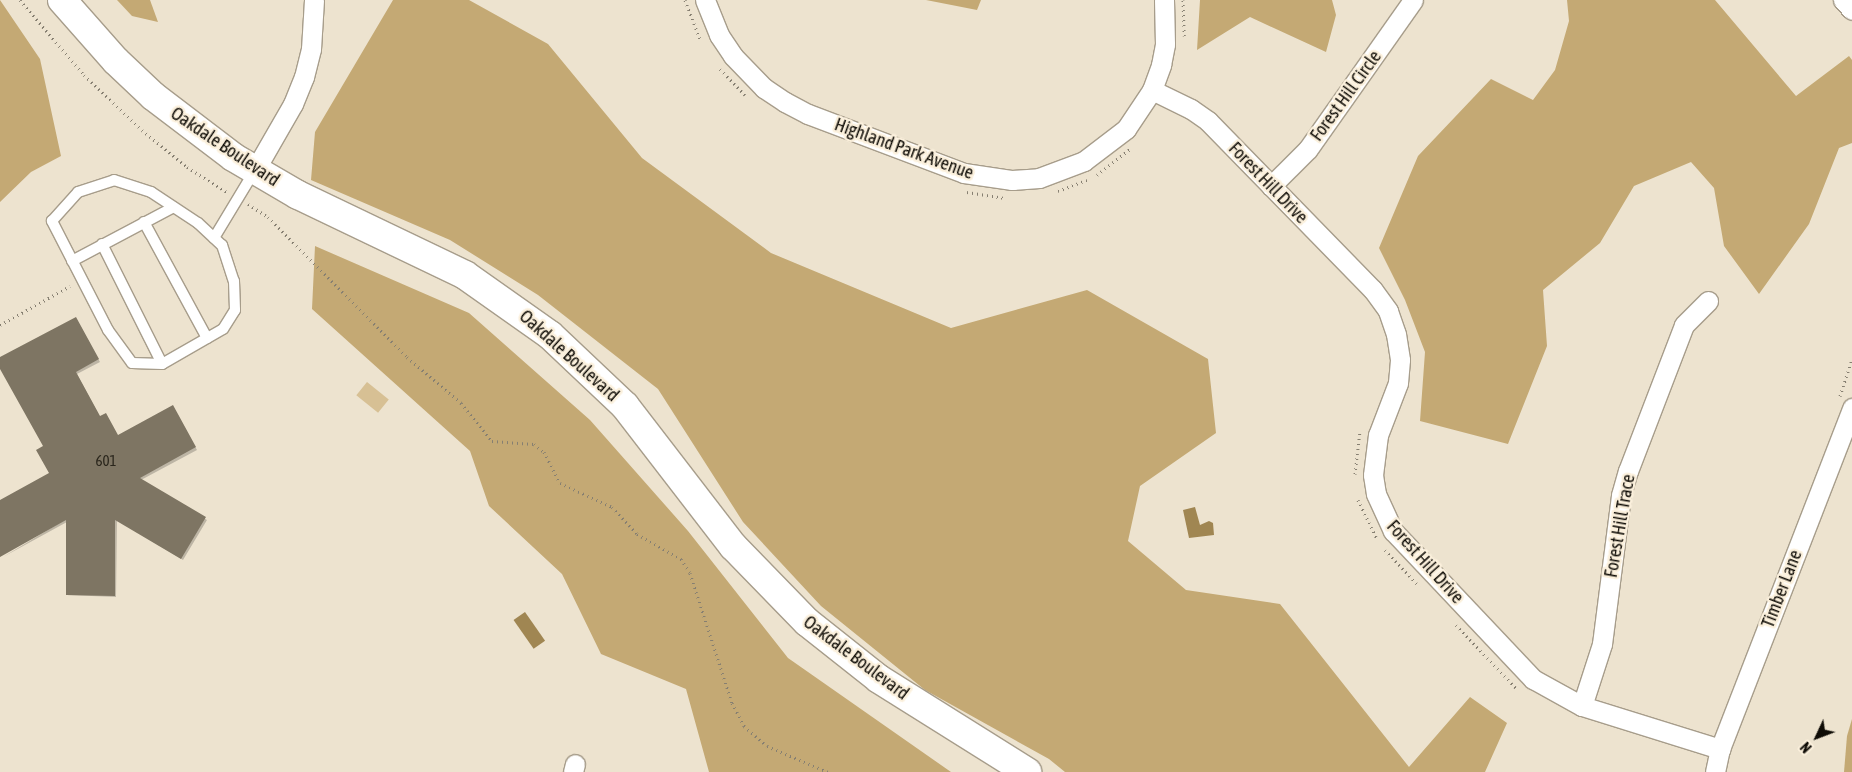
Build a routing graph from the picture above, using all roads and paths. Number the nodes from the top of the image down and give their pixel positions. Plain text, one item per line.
1 (20, 0) edge
2 (62, 0) edge
3 (314, 0) edge
4 (685, 0) edge
5 (705, 0) edge
6 (1164, 0) edge
7 (1183, 0) edge
8 (1413, 0) edge
9 (1843, 0) edge
10 (1852, 10) edge
11 (1183, 44) dead end
12 (705, 47) dead end
13 (715, 62) dead end
14 (1152, 90) junction
15 (752, 102) dead end
16 (1136, 144) dead end
17 (255, 170) junction
18 (1271, 186) junction
19 (962, 191) dead end
20 (1051, 193) dead end
21 (238, 198) junction
22 (1012, 198) dead end
23 (174, 207) junction
24 (144, 222) junction
25 (214, 238) junction
26 (102, 244) junction
27 (72, 261) junction
28 (70, 286) dead end
29 (1708, 301) dead end
30 (0, 325) edge
31 (207, 338) junction
32 (162, 364) junction
33 (1852, 408) edge
34 (1361, 429) dead end
35 (1356, 481) dead end
36 (1358, 496) dead end
37 (1423, 590) dead end
38 (1451, 619) dead end
39 (1524, 694) dead end
40 (1582, 706) junction
41 (1720, 749) junction
42 (828, 772) edge
43 (1027, 772) edge
44 (1715, 772) edge

1 - 21 path
2 - 17 main road, Oakdale Boulevard
3 - 17 street
4 - 12 path
5 - 14 street, Highland Park Avenue
6 - 14 street, Highland Park Avenue
7 - 11 path
8 - 18 street, Forest Hill Circle
9 - 10 street
13 - 15 path
14 - 18 street, Forest Hill Drive
16 - 20 path
17 - 21 lane
17 - 43 main road, Oakdale Boulevard
18 - 40 street, Forest Hill Drive
19 - 22 path
21 - 25 lane
21 - 42 path
23 - 24 lane
23 - 25 lane
23 - 27 lane
24 - 26 lane
24 - 31 lane
25 - 31 lane
26 - 27 lane
26 - 32 lane
27 - 32 lane
28 - 30 path
29 - 40 street, Forest Hill Trace
31 - 32 lane
33 - 41 street, Timber Lane
34 - 35 path
36 - 37 path
38 - 39 path
40 - 41 street, Forest Hill Drive
41 - 44 street, Timber Lane

